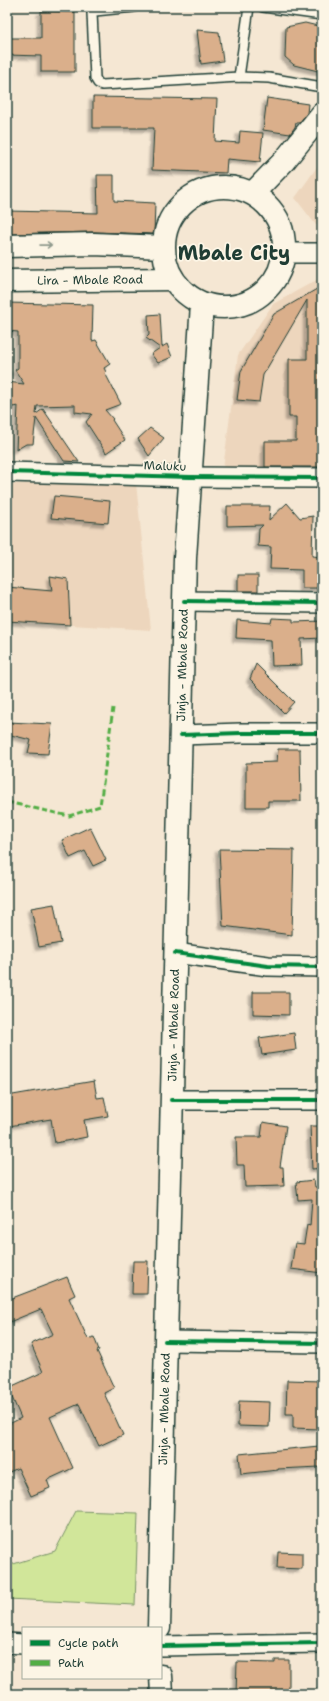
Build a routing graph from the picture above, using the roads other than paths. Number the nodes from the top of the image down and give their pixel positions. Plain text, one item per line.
1 (134, 7) edge
2 (249, 7) edge
3 (263, 7) edge
4 (322, 15) edge
5 (239, 77) junction
6 (322, 87) edge
7 (322, 114) edge
8 (253, 193) junction
9 (7, 246) edge
10 (163, 247) junction
11 (284, 253) junction
12 (322, 254) edge
13 (173, 279) junction
14 (7, 281) edge
15 (202, 304) junction
16 (7, 472) edge
17 (190, 477) junction
18 (322, 478) edge
19 (184, 602) junction
20 (322, 603) edge
21 (322, 733) edge
22 (181, 735) junction
23 (175, 953) junction
24 (322, 967) edge
25 (171, 1100) junction
26 (322, 1100) edge
27 (165, 1341) junction
28 (322, 1343) edge
29 (159, 1627) edge
30 (7, 1643) edge
31 (322, 1643) edge
32 (22, 1644) edge
33 (162, 1646) edge
34 (161, 1679) edge
35 (162, 1694) edge

1 - 5 lane
2 - 5 lane
3 - 4 lane
5 - 6 lane
7 - 8 main road
8 - 10 main road
8 - 11 main road
9 -> 10 main road
10 - 13 main road
11 - 12 street
11 - 15 main road
13 - 14 main road, Lira - Mbale Road
13 - 15 main road
15 - 17 main road, Jinja - Mbale Road
16 - 17 street, Maluku
17 - 18 street, Maluku
17 - 19 main road, Jinja - Mbale Road
19 - 20 street
19 - 22 main road, Jinja - Mbale Road
21 - 22 street
22 - 23 main road, Jinja - Mbale Road
23 - 24 street
23 - 25 main road, Jinja - Mbale Road
25 - 26 street
25 - 27 main road, Jinja - Mbale Road
27 - 28 street
27 - 29 main road, Jinja - Mbale Road
30 - 32 street
31 - 33 street
34 - 35 main road

